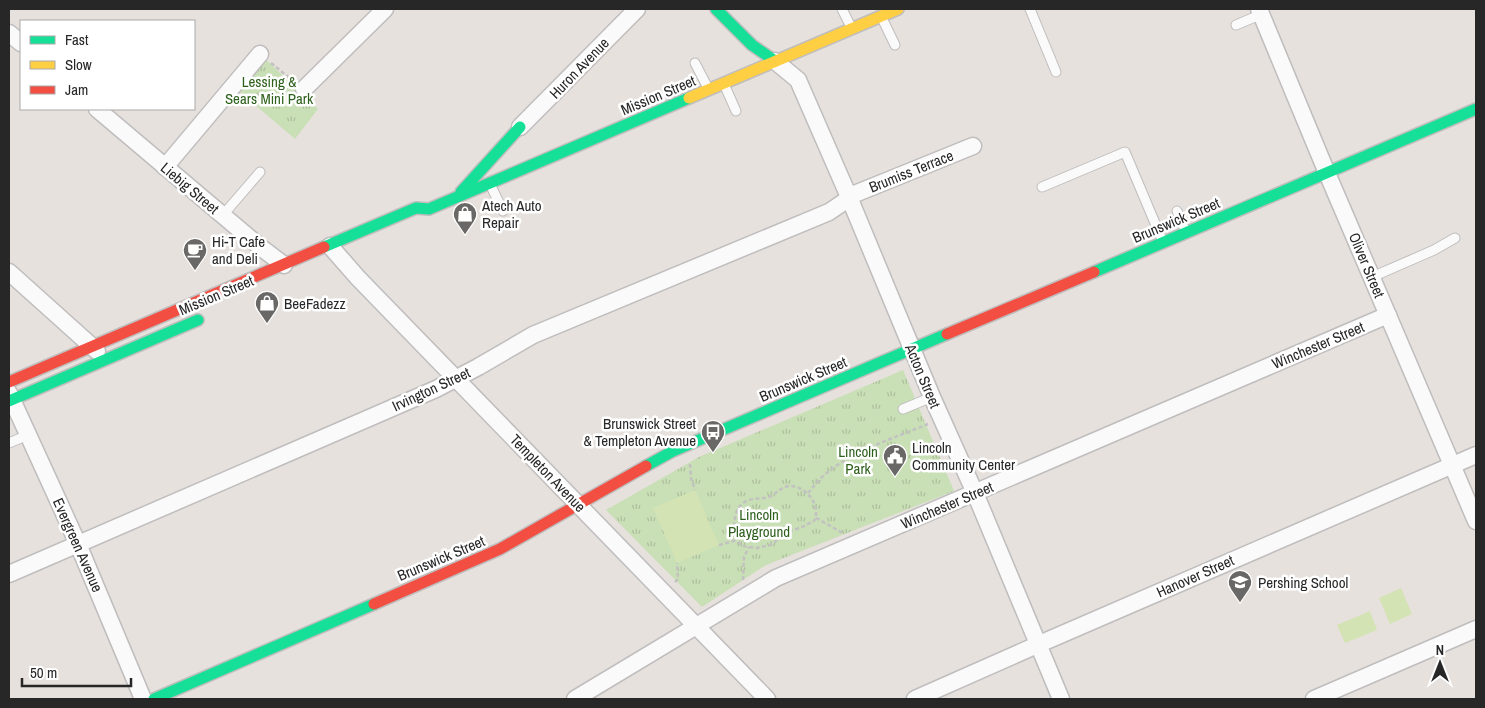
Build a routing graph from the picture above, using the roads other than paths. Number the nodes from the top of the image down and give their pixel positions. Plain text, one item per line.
1 (385, 9) edge
2 (637, 9) edge
3 (716, 9) edge
4 (842, 9) edge
5 (898, 9) edge
6 (1030, 9) edge
7 (1261, 12) edge
8 (881, 16) junction
9 (1236, 25) dead end
10 (852, 28) junction
11 (9, 32) edge
12 (20, 42) edge
13 (895, 45) dead end
14 (260, 54) road end
15 (776, 61) junction
16 (695, 63) dead end
17 (1056, 72) dead end
18 (724, 84) junction
19 (304, 90) road end
20 (709, 90) junction
21 (1476, 109) edge
22 (99, 110) edge
23 (736, 111) dead end
24 (520, 127) junction
25 (973, 146) dead end
26 (165, 167) junction
27 (521, 170) junction
28 (260, 172) dead end
29 (1327, 173) junction
30 (490, 184) junction
31 (1042, 187) dead end
32 (455, 198) junction
33 (849, 198) junction
34 (429, 209) junction
35 (503, 211) dead end
36 (1177, 212) dead end
37 (223, 215) junction
38 (421, 222) dead end
39 (1186, 233) junction
40 (1455, 238) dead end
41 (1164, 242) junction
42 (339, 255) junction
43 (284, 265) junction
44 (9, 272) edge
45 (1372, 277) junction
46 (210, 314) dead end
47 (1388, 315) junction
48 (92, 347) junction
49 (911, 348) junction
50 (107, 360) junction
51 (456, 378) junction
52 (9, 382) edge
53 (932, 397) junction
54 (10, 398) edge
55 (903, 409) dead end
56 (28, 435) junction
57 (9, 444) edge
58 (1476, 454) edge
59 (1452, 464) junction
60 (975, 493) junction
61 (579, 504) junction
62 (1476, 521) edge
63 (78, 544) junction
64 (9, 574) edge
65 (698, 626) junction
66 (1476, 629) edge
67 (1037, 645) junction
68 (143, 699) edge
69 (154, 699) edge
70 (575, 699) edge
71 (767, 699) edge
72 (915, 699) edge
73 (1061, 699) edge
74 (1314, 699) edge

1 - 19 street
2 - 24 street, Huron Avenue
3 - 15 street
4 - 10 lane
5 - 8 street, Mission Street
6 - 17 lane
7 - 9 lane
7 - 29 street, Oliver Street
8 - 10 street, Mission Street
8 - 13 lane
10 - 15 street, Mission Street
11 - 12 street
14 - 26 street
15 - 18 street, Mission Street
15 - 33 street, Acton Street
16 - 20 lane
18 - 20 street, Mission Street
18 - 23 lane
20 - 27 street, Mission Street
21 - 29 street, Brunswick Street
22 - 26 street, Liebig Street
24 - 27 street
24 - 32 street
25 - 33 street, Brumiss Terrace
26 - 37 street, Liebig Street
27 - 30 street, Mission Street
28 - 37 lane
29 - 39 street, Brunswick Street
29 - 45 street, Oliver Street
30 - 32 street, Mission Street
30 - 35 lane
31 - 41 lane
32 - 34 street, Mission Street
33 - 49 street, Acton Street
33 - 51 street, Irvington Street
34 - 38 street
34 - 42 street, Mission Street
36 - 39 lane
37 - 43 street, Liebig Street
39 - 41 street, Brunswick Street
40 - 45 lane
41 - 49 street, Brunswick Street
42 - 43 street, Mission Street
42 - 51 street, Templeton Avenue
43 - 48 street, Mission Street
44 - 48 street
45 - 47 street, Oliver Street
46 - 50 street, Mission Street
47 - 59 street, Oliver Street
47 - 60 street, Winchester Street
48 - 50 street
48 - 52 street, Mission Street
49 - 53 street, Acton Street
49 - 61 street, Brunswick Street
50 - 54 street, Mission Street
51 - 61 street, Templeton Avenue
51 - 63 street, Irvington Street
53 - 55 lane
53 - 60 street, Acton Street
54 - 56 street, Evergreen Avenue
56 - 57 lane
56 - 63 street, Evergreen Avenue
58 - 59 street, Hanover Street
59 - 62 street, Oliver Street
59 - 67 street, Hanover Street
60 - 65 street, Winchester Street
60 - 67 street, Acton Street
61 - 65 street, Templeton Avenue
61 - 69 street, Brunswick Street
63 - 64 street, Irvington Street
63 - 68 street, Evergreen Avenue
65 - 70 street, Winchester Street
65 - 71 street, Templeton Avenue
66 - 74 street
67 - 72 street, Hanover Street
67 - 73 street, Acton Street

